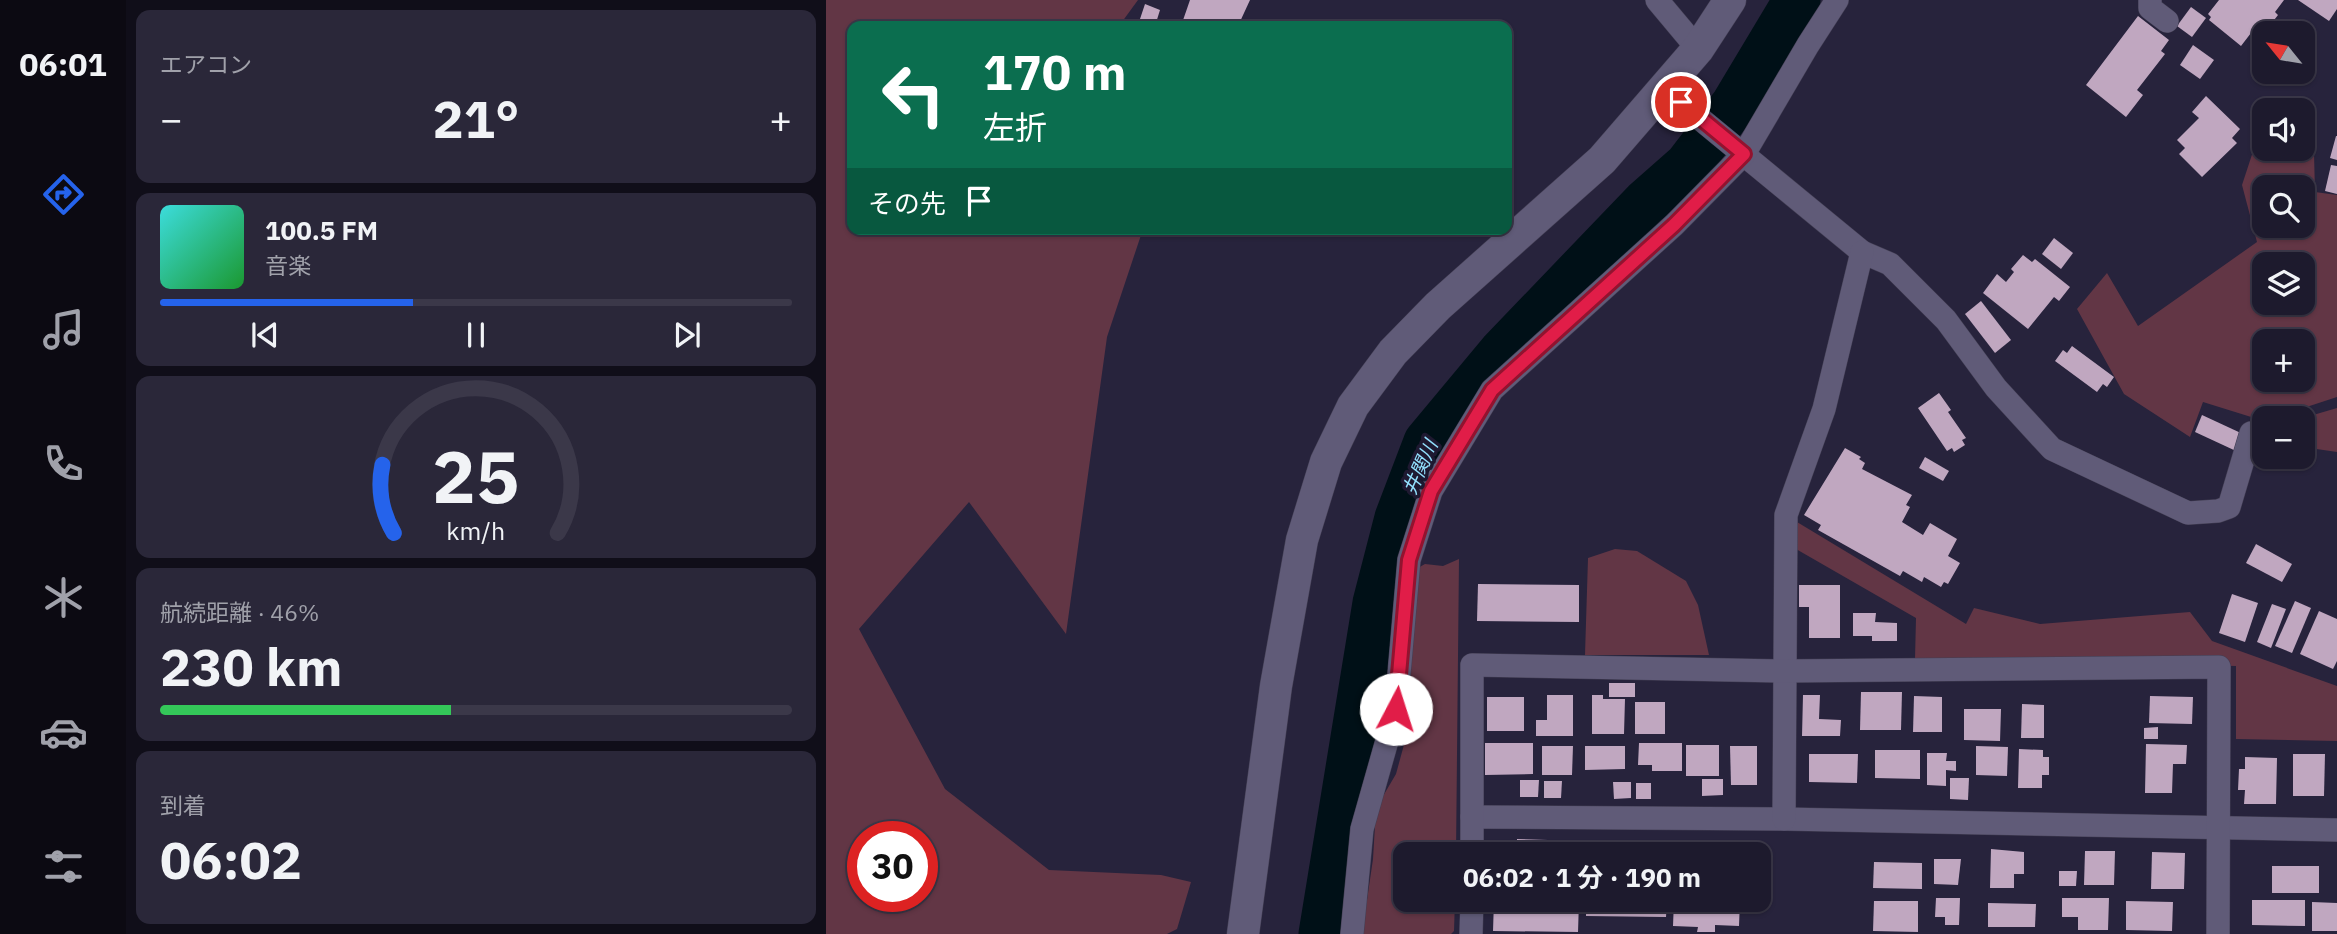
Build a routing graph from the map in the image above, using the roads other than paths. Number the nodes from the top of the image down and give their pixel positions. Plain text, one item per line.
1 (1657, 0) edge
2 (1730, 0) edge
3 (1837, 0) edge
4 (2150, 0) edge
5 (2166, 21) dead end
6 (1698, 49) junction
7 (1674, 98) junction
8 (1744, 154) junction
9 (1862, 252) junction
10 (2251, 433) dead end
11 (1784, 671) junction
12 (1472, 817) junction
13 (1784, 819) junction
14 (2217, 827) junction
15 (2337, 831) edge
16 (1472, 842) edge
17 (1472, 912) edge
18 (1243, 934) edge
19 (1352, 934) edge
20 (1472, 934) edge
21 (2218, 934) edge

1 - 6 street
2 - 6 street
3 - 8 street
4 - 5 street
6 - 7 street
7 - 8 street
7 - 18 street
8 - 9 street
8 - 19 street
9 - 10 street
9 - 11 street
11 - 12 street
11 - 13 street
11 - 14 street
12 - 13 street
12 - 16 street
13 - 14 street
14 - 15 street
14 - 21 street
17 - 20 street

